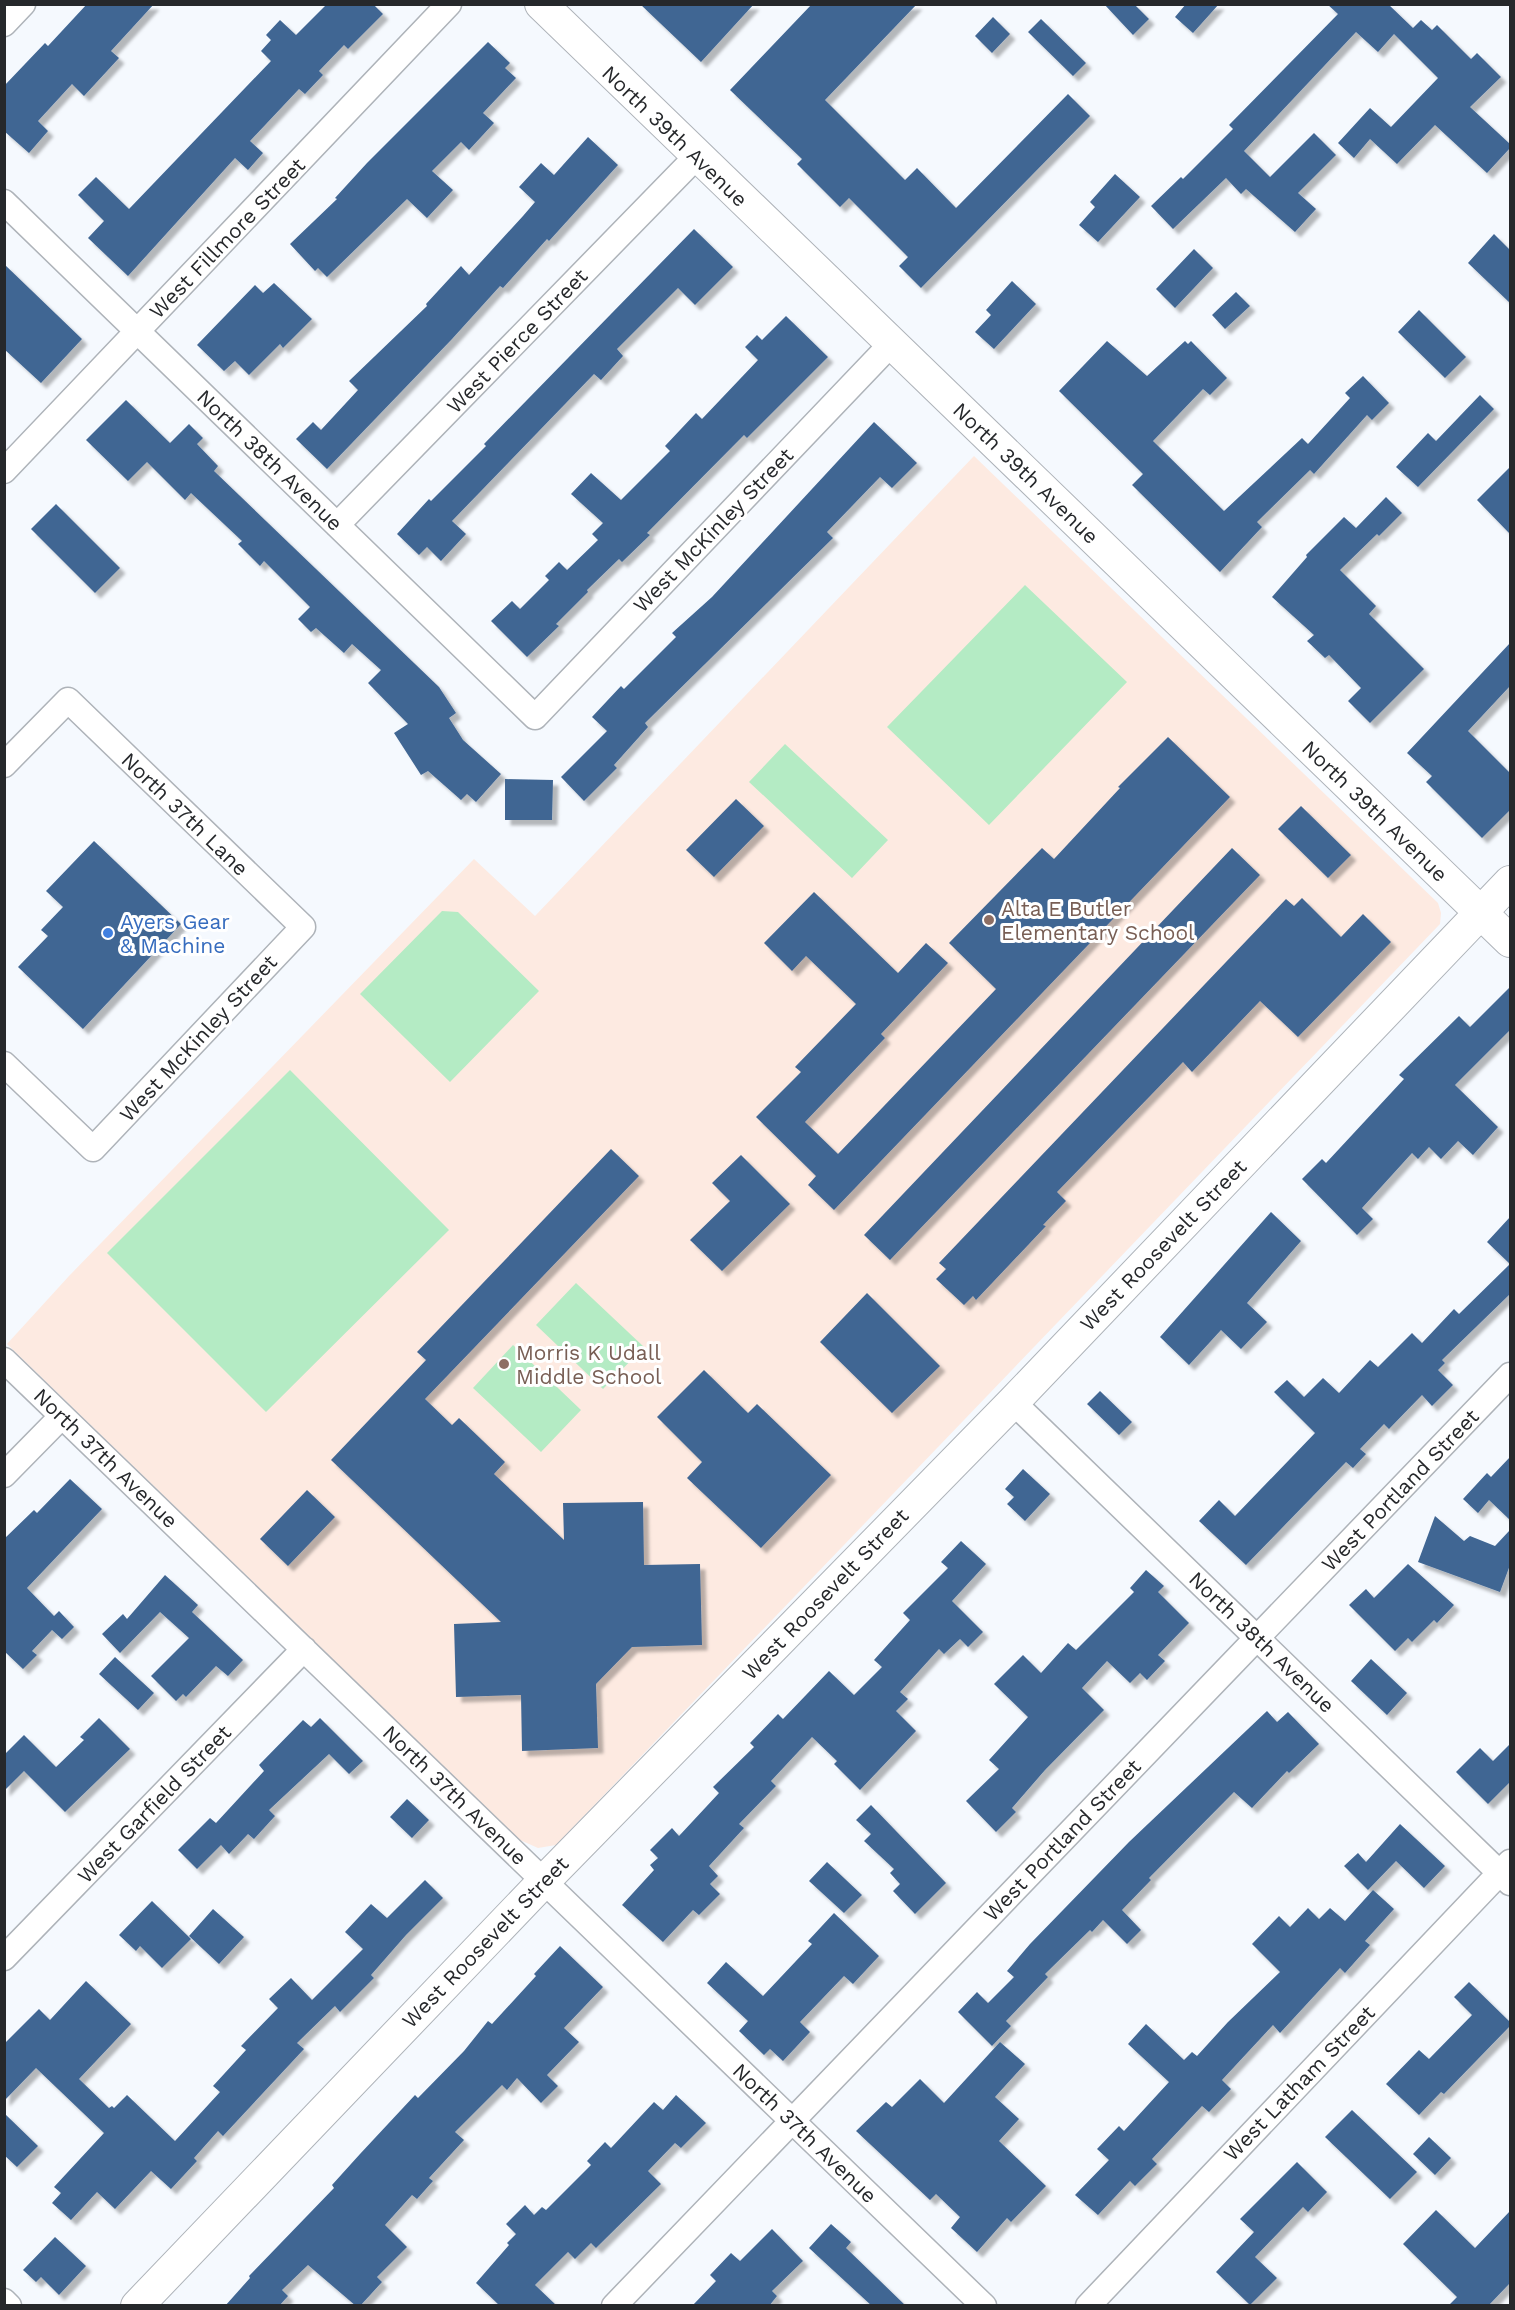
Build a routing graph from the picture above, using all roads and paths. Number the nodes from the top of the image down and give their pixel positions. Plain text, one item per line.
1 (23, 4) edge
2 (449, 4) edge
3 (541, 4) edge
4 (4, 24) edge
5 (696, 157) junction
6 (4, 202) edge
7 (138, 332) junction
8 (892, 343) junction
9 (4, 471) edge
10 (337, 525) junction
11 (535, 717) joint
12 (4, 765) edge
13 (1510, 882) edge
14 (1481, 912) junction
15 (303, 927) joint
16 (1510, 941) edge
17 (4, 1064) edge
18 (4, 1360) edge
19 (1510, 1375) edge
20 (1013, 1402) junction
21 (62, 1416) junction
22 (4, 1475) edge
23 (1257, 1638) junction
24 (304, 1649) junction
25 (1507, 1872) edge
26 (544, 1881) junction
27 (4, 1958) edge
28 (792, 2121) junction
29 (4, 2301) edge
30 (9, 2306) edge
31 (137, 2306) edge
32 (614, 2306) edge
33 (984, 2306) edge
34 (1088, 2306) edge

1 - 4 street
2 - 7 street, West Fillmore Street
3 - 5 street, North 39th Avenue
5 - 8 street, North 39th Avenue
5 - 10 street, West Pierce Street
6 - 7 street, North 38th Avenue
7 - 9 street, West Fillmore Street
7 - 10 street, North 38th Avenue
8 - 11 street, West McKinley Street
8 - 14 street, North 39th Avenue
10 - 11 street, North 38th Avenue
12 - 15 street, North 37th Lane
13 - 14 street, West Roosevelt Street
14 - 16 street, North 39th Avenue
14 - 20 street, West Roosevelt Street
15 - 17 street, West McKinley Street
18 - 21 street, North 37th Avenue
19 - 23 street, West Portland Street
20 - 23 street, North 38th Avenue
20 - 26 street, West Roosevelt Street
21 - 22 street
21 - 24 street, North 37th Avenue
23 - 25 street, North 38th Avenue
23 - 28 street, West Portland Street
24 - 26 street, North 37th Avenue
24 - 27 street, West Garfield Street
25 - 34 street, West Latham Street
26 - 28 street, North 37th Avenue
26 - 31 street, West Roosevelt Street
28 - 32 street, West Portland Street
28 - 33 street, North 37th Avenue
29 - 30 street

